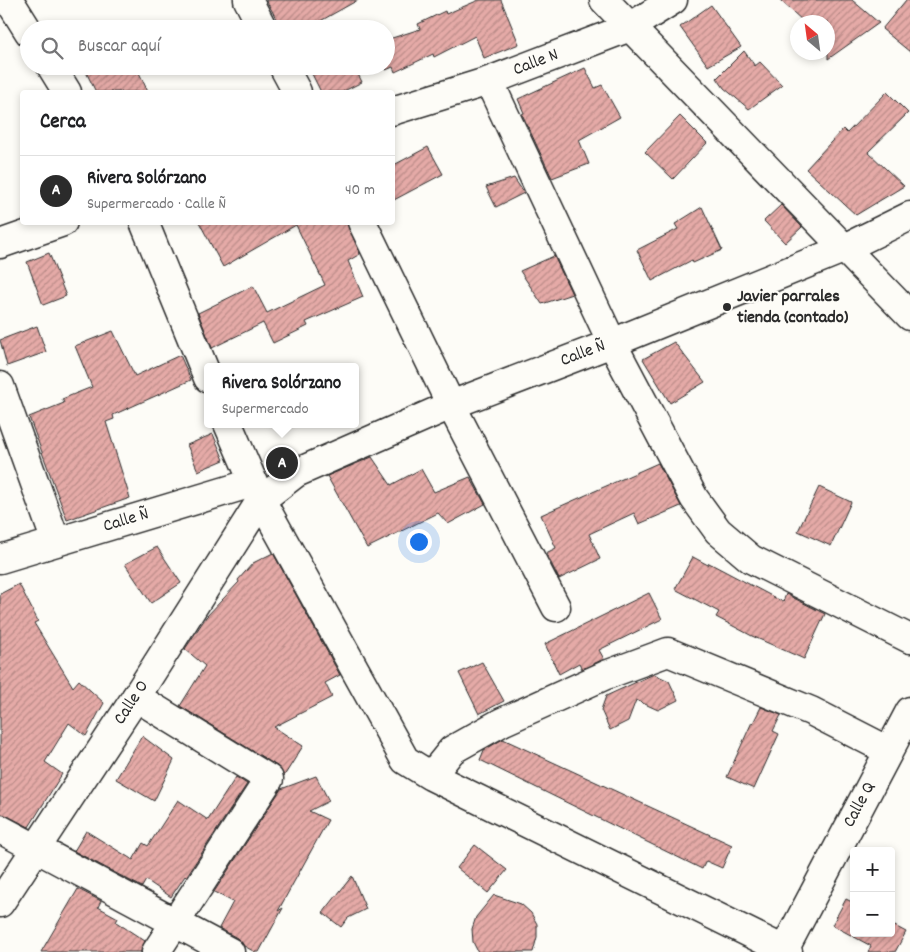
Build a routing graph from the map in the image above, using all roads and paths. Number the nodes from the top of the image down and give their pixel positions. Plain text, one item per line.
1 (9, 0) edge
2 (248, 0) edge
3 (604, 0) edge
4 (673, 0) edge
5 (22, 20) edge
6 (258, 20) edge
7 (630, 27) junction
8 (57, 75) edge
9 (288, 75) edge
10 (489, 81) junction
11 (66, 90) edge
12 (296, 90) edge
13 (395, 110) edge
14 (910, 216) edge
15 (54, 225) edge
16 (145, 225) edge
17 (363, 225) edge
18 (0, 244) edge
19 (843, 250) junction
20 (910, 316) edge
21 (612, 343) junction
22 (204, 368) edge
23 (0, 386) edge
24 (451, 405) junction
25 (230, 428) edge
26 (256, 492) junction
27 (56, 542) junction
28 (0, 559) edge
29 (556, 607) dead end
30 (910, 639) edge
31 (136, 697) junction
32 (910, 711) edge
33 (888, 752) junction
34 (431, 776) junction
35 (0, 829) edge
36 (35, 850) junction
37 (0, 903) edge
38 (175, 923) junction
39 (785, 951) edge
40 (156, 952) edge
41 (230, 952) edge

1 - 5 street
2 - 6 street
3 - 7 street
4 - 7 street, Calle N
7 - 10 street, Calle N
7 - 19 street
8 - 11 street
9 - 12 street
10 - 13 street, Calle N
10 - 21 street
14 - 19 street, Calle Ñ
15 - 18 street
16 - 22 street
17 - 24 street
19 - 20 street
19 - 21 street, Calle Ñ
21 - 24 street, Calle Ñ
21 - 30 street
23 - 27 street
24 - 26 street, Calle Ñ
24 - 29 street
25 - 26 street
26 - 27 street, Calle Ñ
26 - 31 street, Calle O
26 - 34 street
27 - 28 street, Calle Ñ
31 - 36 street, Calle O
31 - 38 street
32 - 33 street, Calle Q
33 - 34 street
33 - 39 street, Calle Q
34 - 39 street
35 - 36 street
36 - 37 street, Calle O
36 - 38 street
38 - 40 street
38 - 41 street

